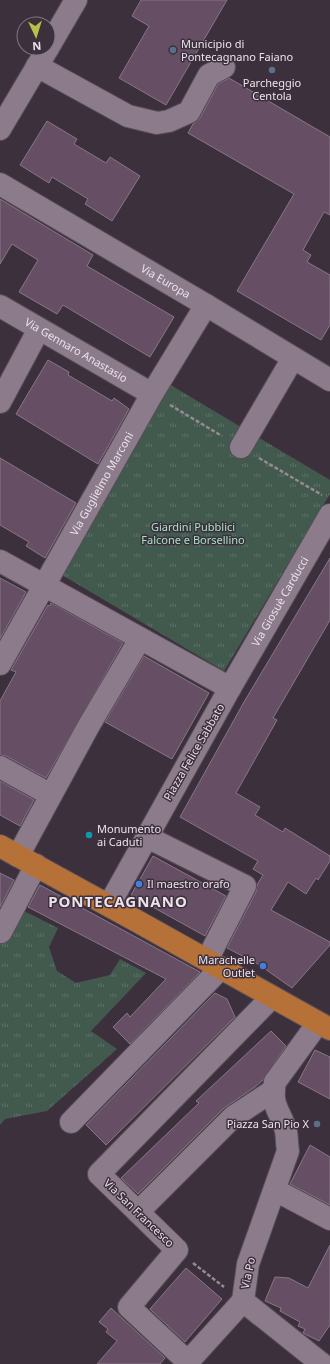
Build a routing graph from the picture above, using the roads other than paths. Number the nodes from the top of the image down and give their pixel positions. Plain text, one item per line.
1 (76, 0) edge
2 (56, 34) edge
3 (43, 56) edge
4 (47, 56) edge
5 (224, 68) dead end
6 (0, 129) edge
7 (0, 184) edge
8 (206, 305) junction
9 (0, 306) edge
10 (39, 329) junction
11 (293, 358) junction
12 (330, 380) edge
13 (152, 394) junction
14 (0, 402) edge
15 (241, 447) dead end
16 (330, 515) edge
17 (0, 561) edge
18 (44, 586) junction
19 (140, 639) junction
20 (0, 664) edge
21 (230, 688) junction
22 (0, 767) edge
23 (51, 795) junction
24 (147, 837) junction
25 (18, 856) edge
26 (109, 905) junction
27 (1, 932) dead end
28 (214, 964) junction
29 (272, 996) junction
30 (324, 1026) edge
31 (274, 1090) junction
32 (72, 1122) dead end
33 (275, 1190) junction
34 (138, 1212) junction
35 (330, 1219) edge
36 (243, 1301) junction
37 (330, 1348) edge
38 (187, 1363) edge
39 (322, 1364) edge

1 - 2 street
3 - 6 street
4 - 5 street
7 - 8 street, Via Europa
8 - 11 street, Via Europa
8 - 13 street, Via Guglielmo Marconi
9 - 10 street, Via Gennaro Anastasio
10 - 13 street, Via Gennaro Anastasio
10 - 14 street
11 - 12 street, Via Europa
11 - 15 street
13 - 18 street, Via Guglielmo Marconi
16 - 21 street, Via Giosuè Carducci
17 - 18 street
18 - 19 street
18 - 20 street, Via Guglielmo Marconi
19 - 21 street
19 - 23 street
21 - 24 street, Piazza Felice Sabbato
22 - 23 street
23 - 25 street
24 - 26 street, Piazza Felice Sabbato
24 - 28 street
25 - 26 main road
25 - 27 street
26 - 28 main road
28 - 29 main road
28 - 32 street
29 - 30 main road
29 - 34 street, Via San Francesco
30 - 31 street
31 - 33 street, Via Po
31 - 34 street
33 - 35 street
33 - 36 street, Via Po
34 - 38 street, Via San Francesco
36 - 38 street, Via San Francesco
36 - 39 street, Via Po
37 - 39 street

